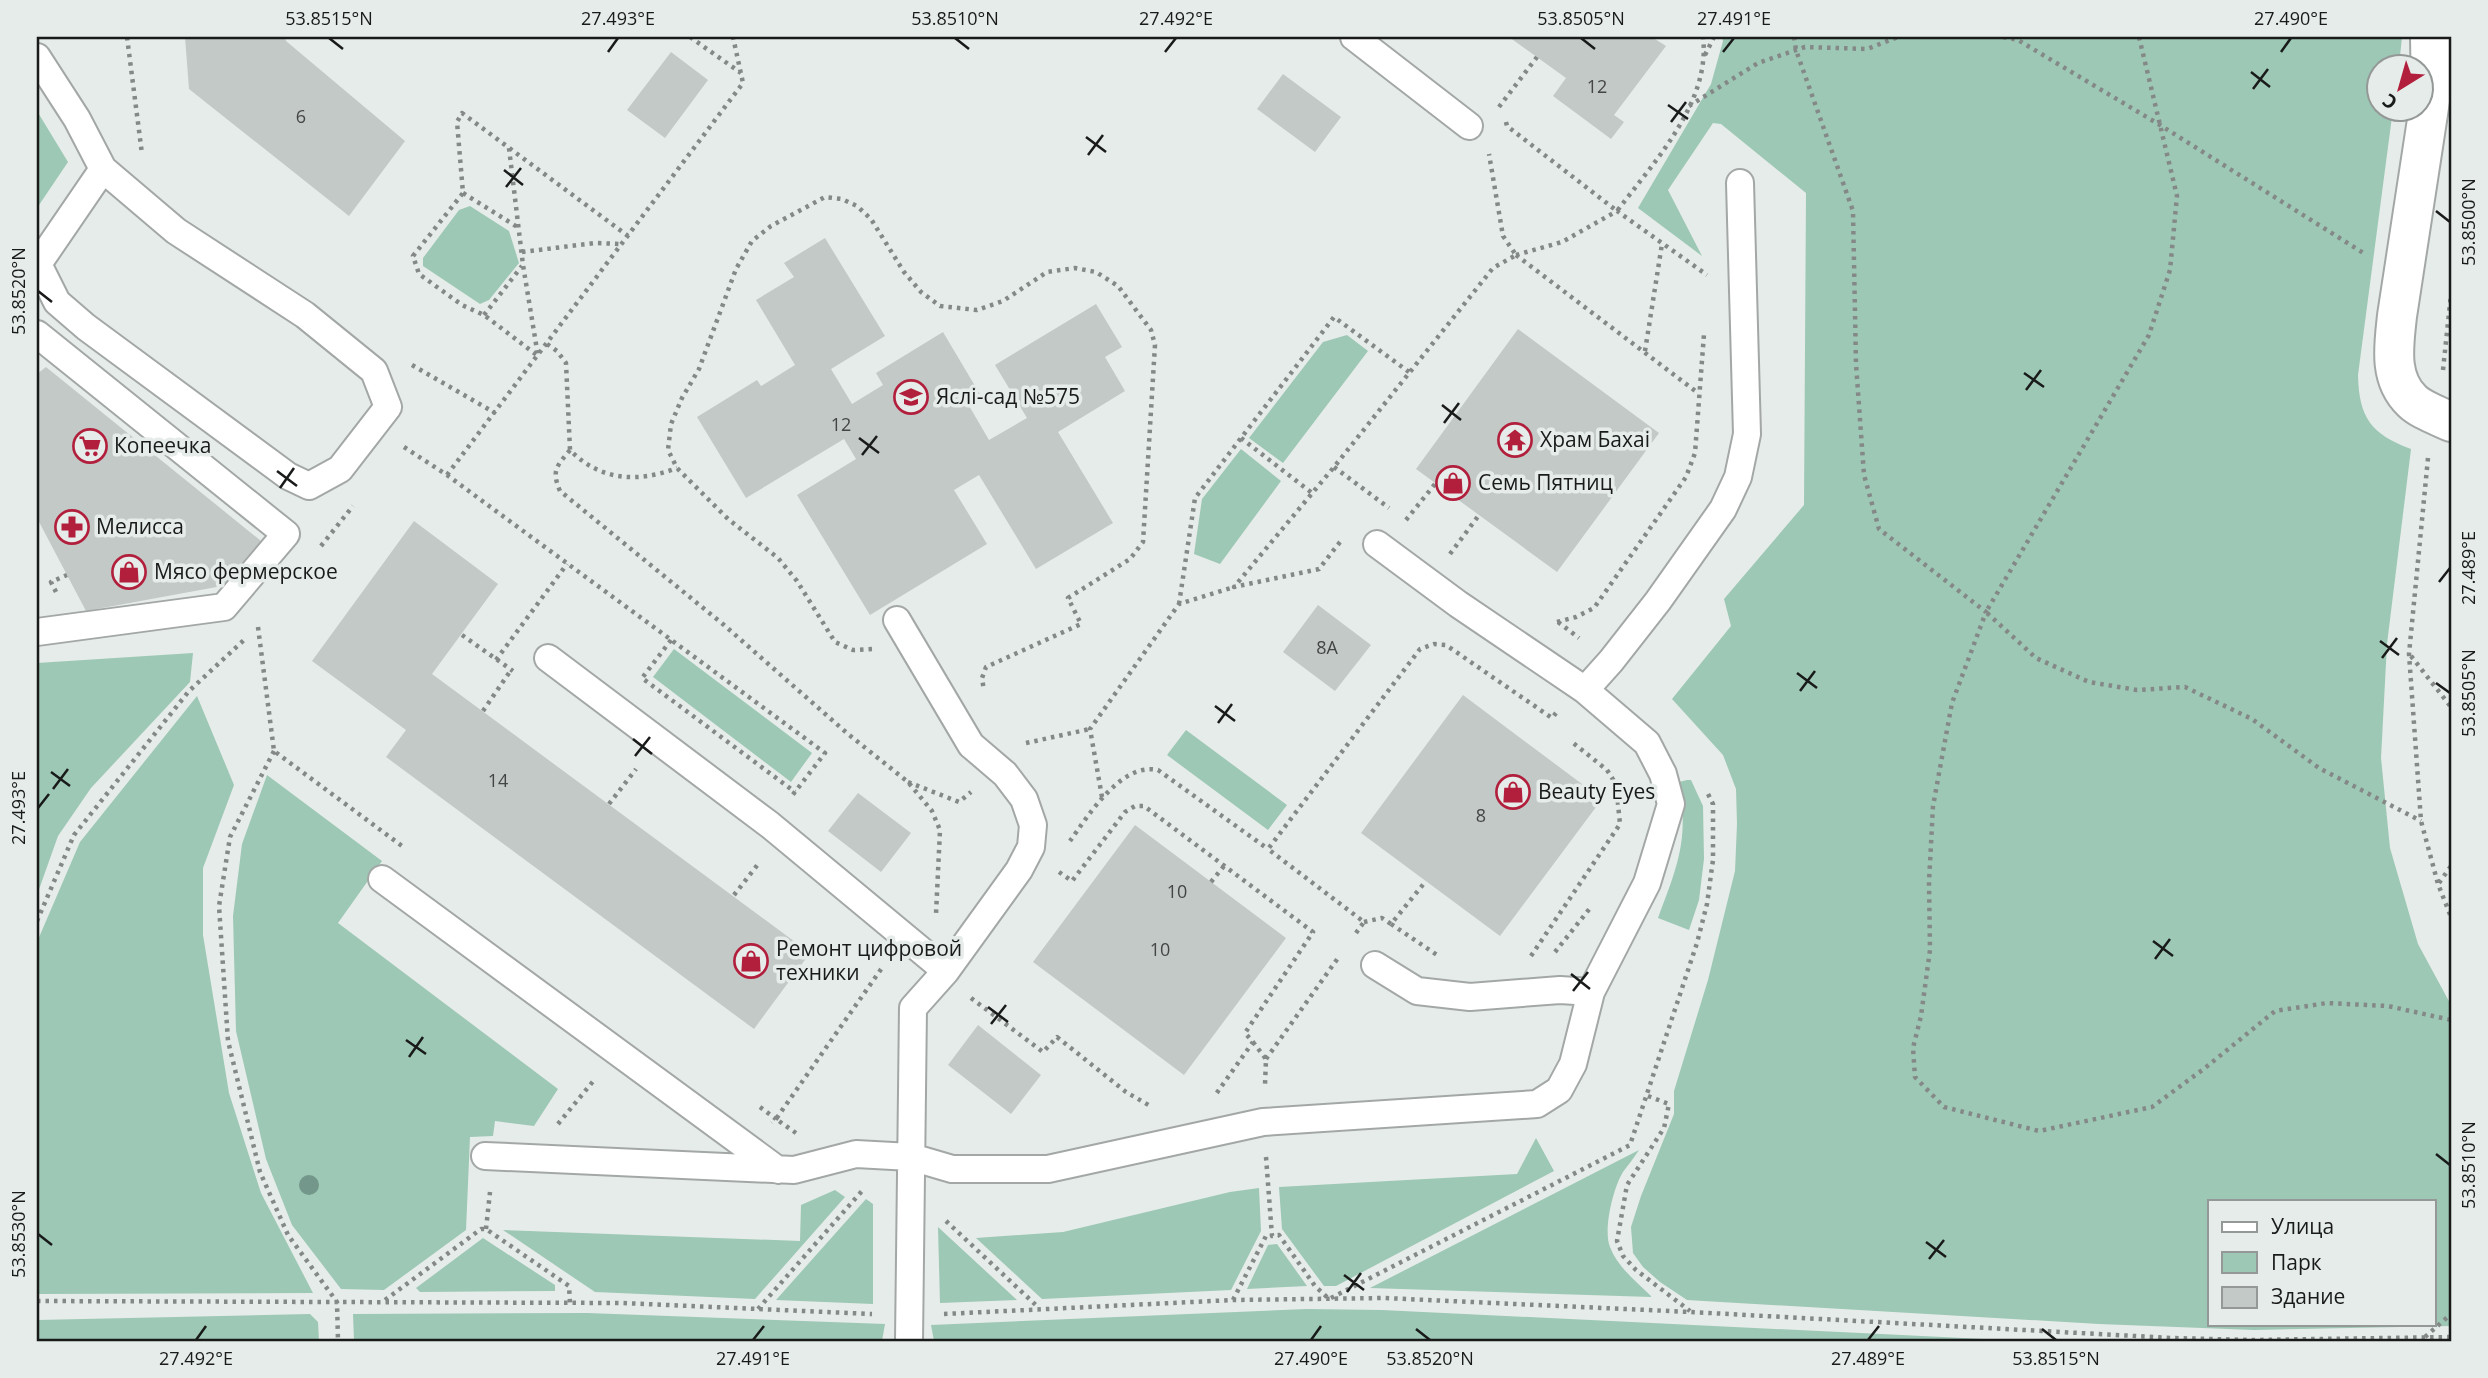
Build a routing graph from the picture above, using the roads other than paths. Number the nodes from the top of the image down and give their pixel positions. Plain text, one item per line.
1 (1354, 37) edge
2 (2430, 37) edge
3 (37, 57) edge
4 (1469, 126) dead end
5 (103, 169) junction
6 (1740, 183) dead end
7 (37, 334) edge
8 (2451, 422) edge
9 (1377, 544) dead end
10 (900, 625) road end
11 (37, 633) edge
12 (548, 658) dead end
13 (1585, 690) junction
14 (382, 879) dead end
15 (1375, 965) dead end
16 (946, 971) junction
17 (1591, 992) junction
18 (485, 1156) dead end
19 (911, 1157) junction
20 (778, 1170) junction
21 (909, 1328) edge

1 - 4 lane
2 - 8 street
3 - 5 lane
5 - 5 lane
6 - 13 lane
7 - 11 lane
9 - 13 lane
10 - 16 lane
12 - 16 lane
13 - 17 lane
14 - 20 lane
15 - 17 lane
16 - 19 lane
17 - 19 lane
18 - 20 lane
19 - 20 lane
19 - 21 lane

